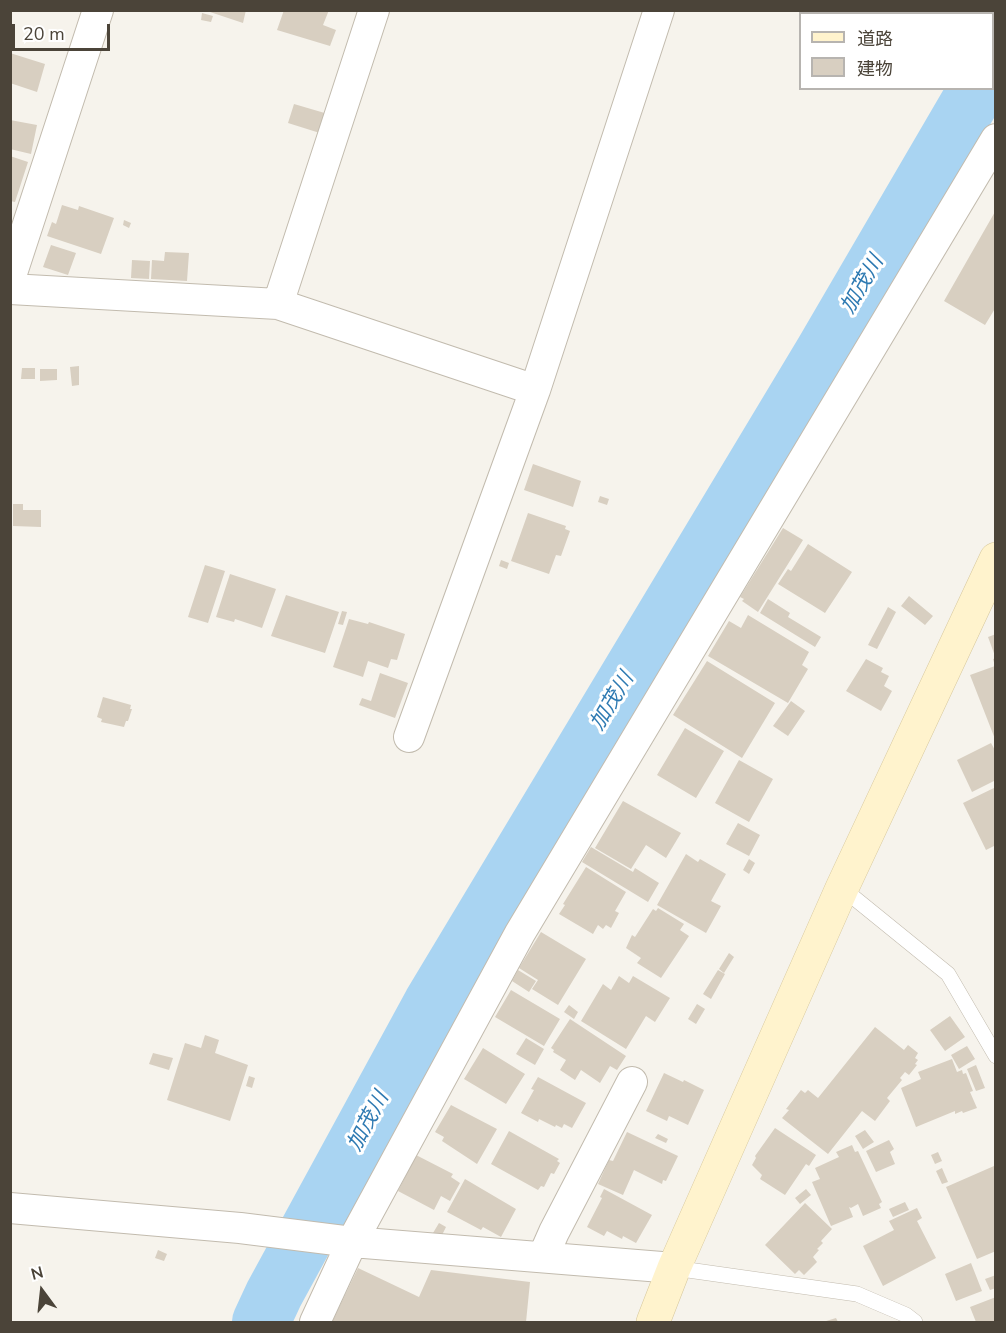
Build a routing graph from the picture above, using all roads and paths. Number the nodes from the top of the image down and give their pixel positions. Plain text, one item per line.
1 (98, 10) edge
2 (374, 10) edge
3 (659, 10) edge
4 (996, 139) edge
5 (10, 279) edge
6 (10, 290) edge
7 (278, 304) junction
8 (535, 390) junction
9 (996, 559) edge
10 (409, 736) dead end
11 (842, 888) junction
12 (996, 1056) edge
13 (632, 1083) dead end
14 (10, 1208) edge
15 (339, 1240) junction
16 (543, 1257) junction
17 (674, 1268) junction
18 (315, 1323) edge
19 (653, 1323) edge
20 (915, 1323) edge

1 - 5 street
2 - 7 street
3 - 8 street
4 - 15 street
6 - 7 street
7 - 8 street
8 - 10 street
9 - 11 street
11 - 12 lane
11 - 17 street
13 - 16 street
14 - 15 street
15 - 16 street
15 - 18 street
16 - 17 street
17 - 19 street
17 - 20 lane

